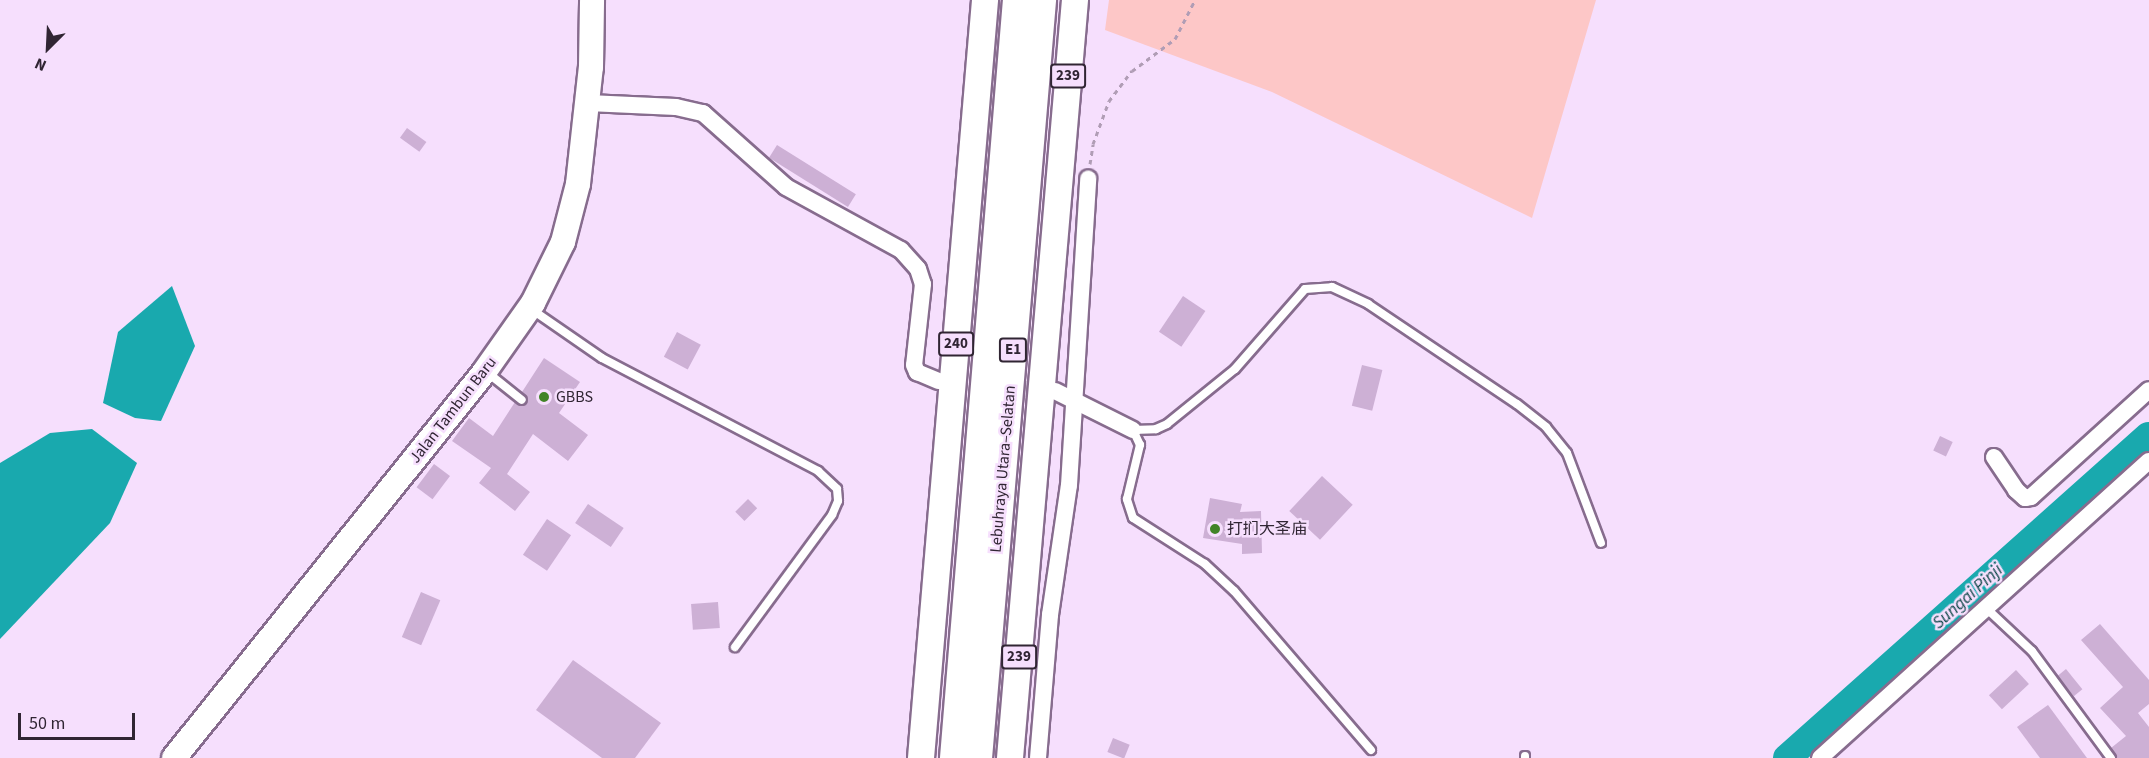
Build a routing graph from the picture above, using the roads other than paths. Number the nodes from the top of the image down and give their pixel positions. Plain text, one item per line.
1 (592, 0) edge
2 (985, 0) edge
3 (1018, 0) edge
4 (1041, 0) edge
5 (1075, 0) edge
6 (588, 103) junction
7 (1088, 179) road end
8 (529, 308) junction
9 (485, 371) junction
10 (938, 381) tunnel mouth
11 (2149, 390) edge
12 (1055, 391) tunnel mouth
13 (1076, 399) junction
14 (522, 400) dead end
15 (1132, 430) junction
16 (1994, 457) dead end
17 (2149, 461) edge
18 (1601, 543) dead end
19 (1985, 607) junction
20 (735, 647) dead end
21 (1371, 750) dead end
22 (174, 758) edge
23 (921, 758) edge
24 (955, 758) edge
25 (977, 758) edge
26 (1010, 758) edge
27 (1038, 758) edge
28 (1820, 758) edge
29 (2111, 758) edge

1 - 6 main road, Jalan Tambun Baru
2 - 23 main road, 240
3 - 24 highway, Lebuhraya Utara–Selatan / E1
4 - 25 highway, Lebuhraya Utara–Selatan / E1
5 - 26 main road, 239
6 - 8 main road, Jalan Tambun Baru
6 - 10 street
7 - 13 street
8 - 9 main road, Jalan Tambun Baru
8 - 20 lane
9 - 14 lane
9 - 22 main road, Jalan Tambun Baru
11 - 16 street
12 - 13 street
13 - 15 street
13 - 27 street
15 - 18 lane
15 - 21 lane
17 - 19 street
19 - 28 street
19 - 29 lane

